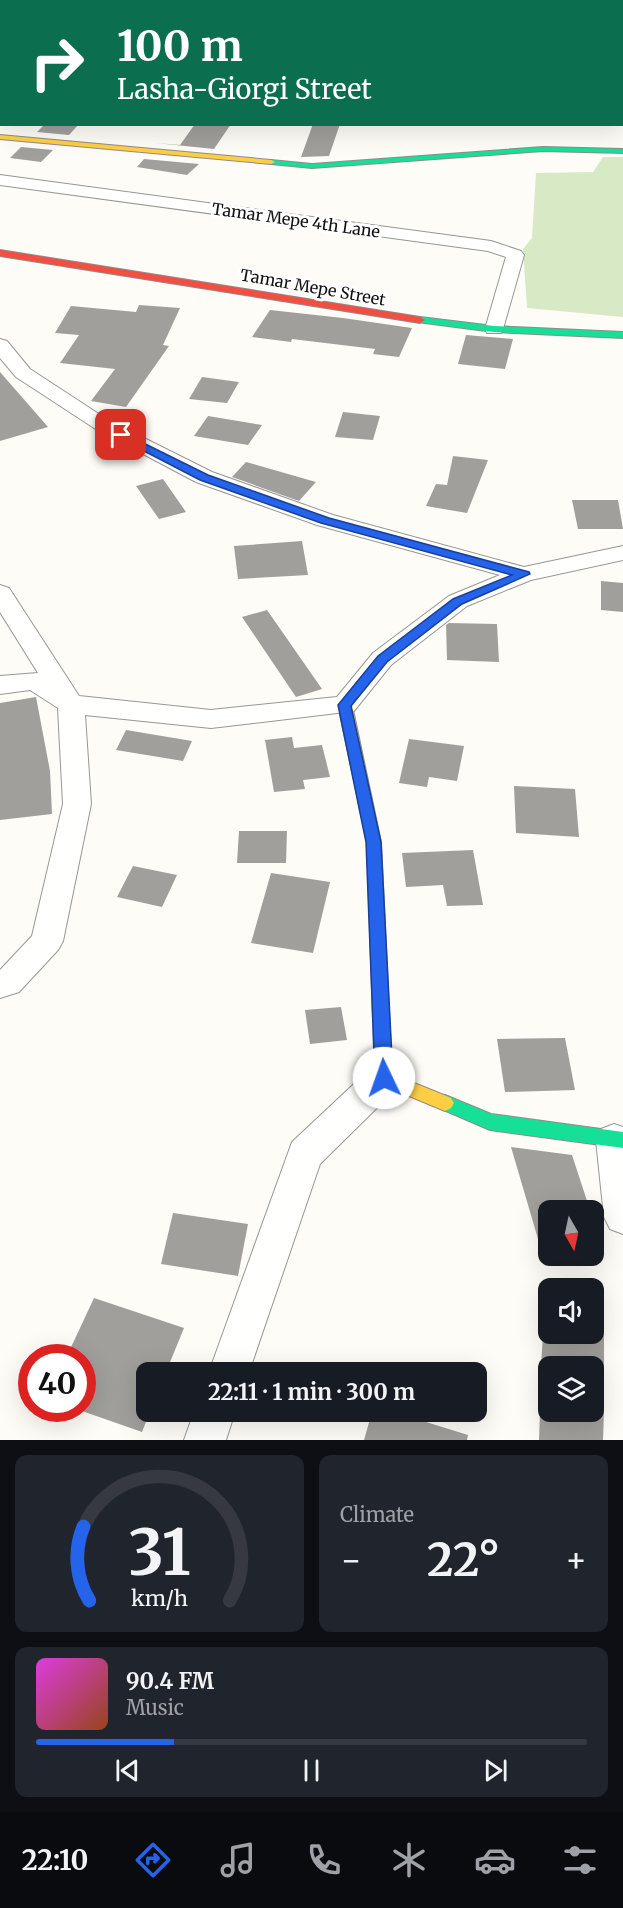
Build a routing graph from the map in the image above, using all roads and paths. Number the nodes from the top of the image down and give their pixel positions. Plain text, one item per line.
1 (601, 0) edge
2 (616, 0) edge
3 (0, 137) edge
4 (623, 151) edge
5 (0, 180) edge
6 (0, 253) edge
7 (494, 329) junction
8 (623, 335) edge
9 (0, 345) edge
10 (623, 553) edge
11 (524, 574) junction
12 (0, 593) edge
13 (0, 685) edge
14 (71, 704) junction
15 (345, 705) junction
16 (0, 985) edge
17 (384, 1078) junction
18 (619, 1140) edge
19 (623, 1217) edge
20 (232, 1362) edge
21 (211, 1422) edge
22 (205, 1440) edge

1 - 2 street
3 - 4 street
5 - 7 street, Tamar Mepe 4th Lane
6 - 7 street, Tamar Mepe Street
7 - 8 street, Tamar Mepe Street
9 - 11 street
10 - 11 street
11 - 15 street
12 - 14 street
13 - 14 street
14 - 15 street
14 - 16 street
15 - 17 street
17 - 18 street
17 - 20 street
18 - 19 street
21 - 22 street

